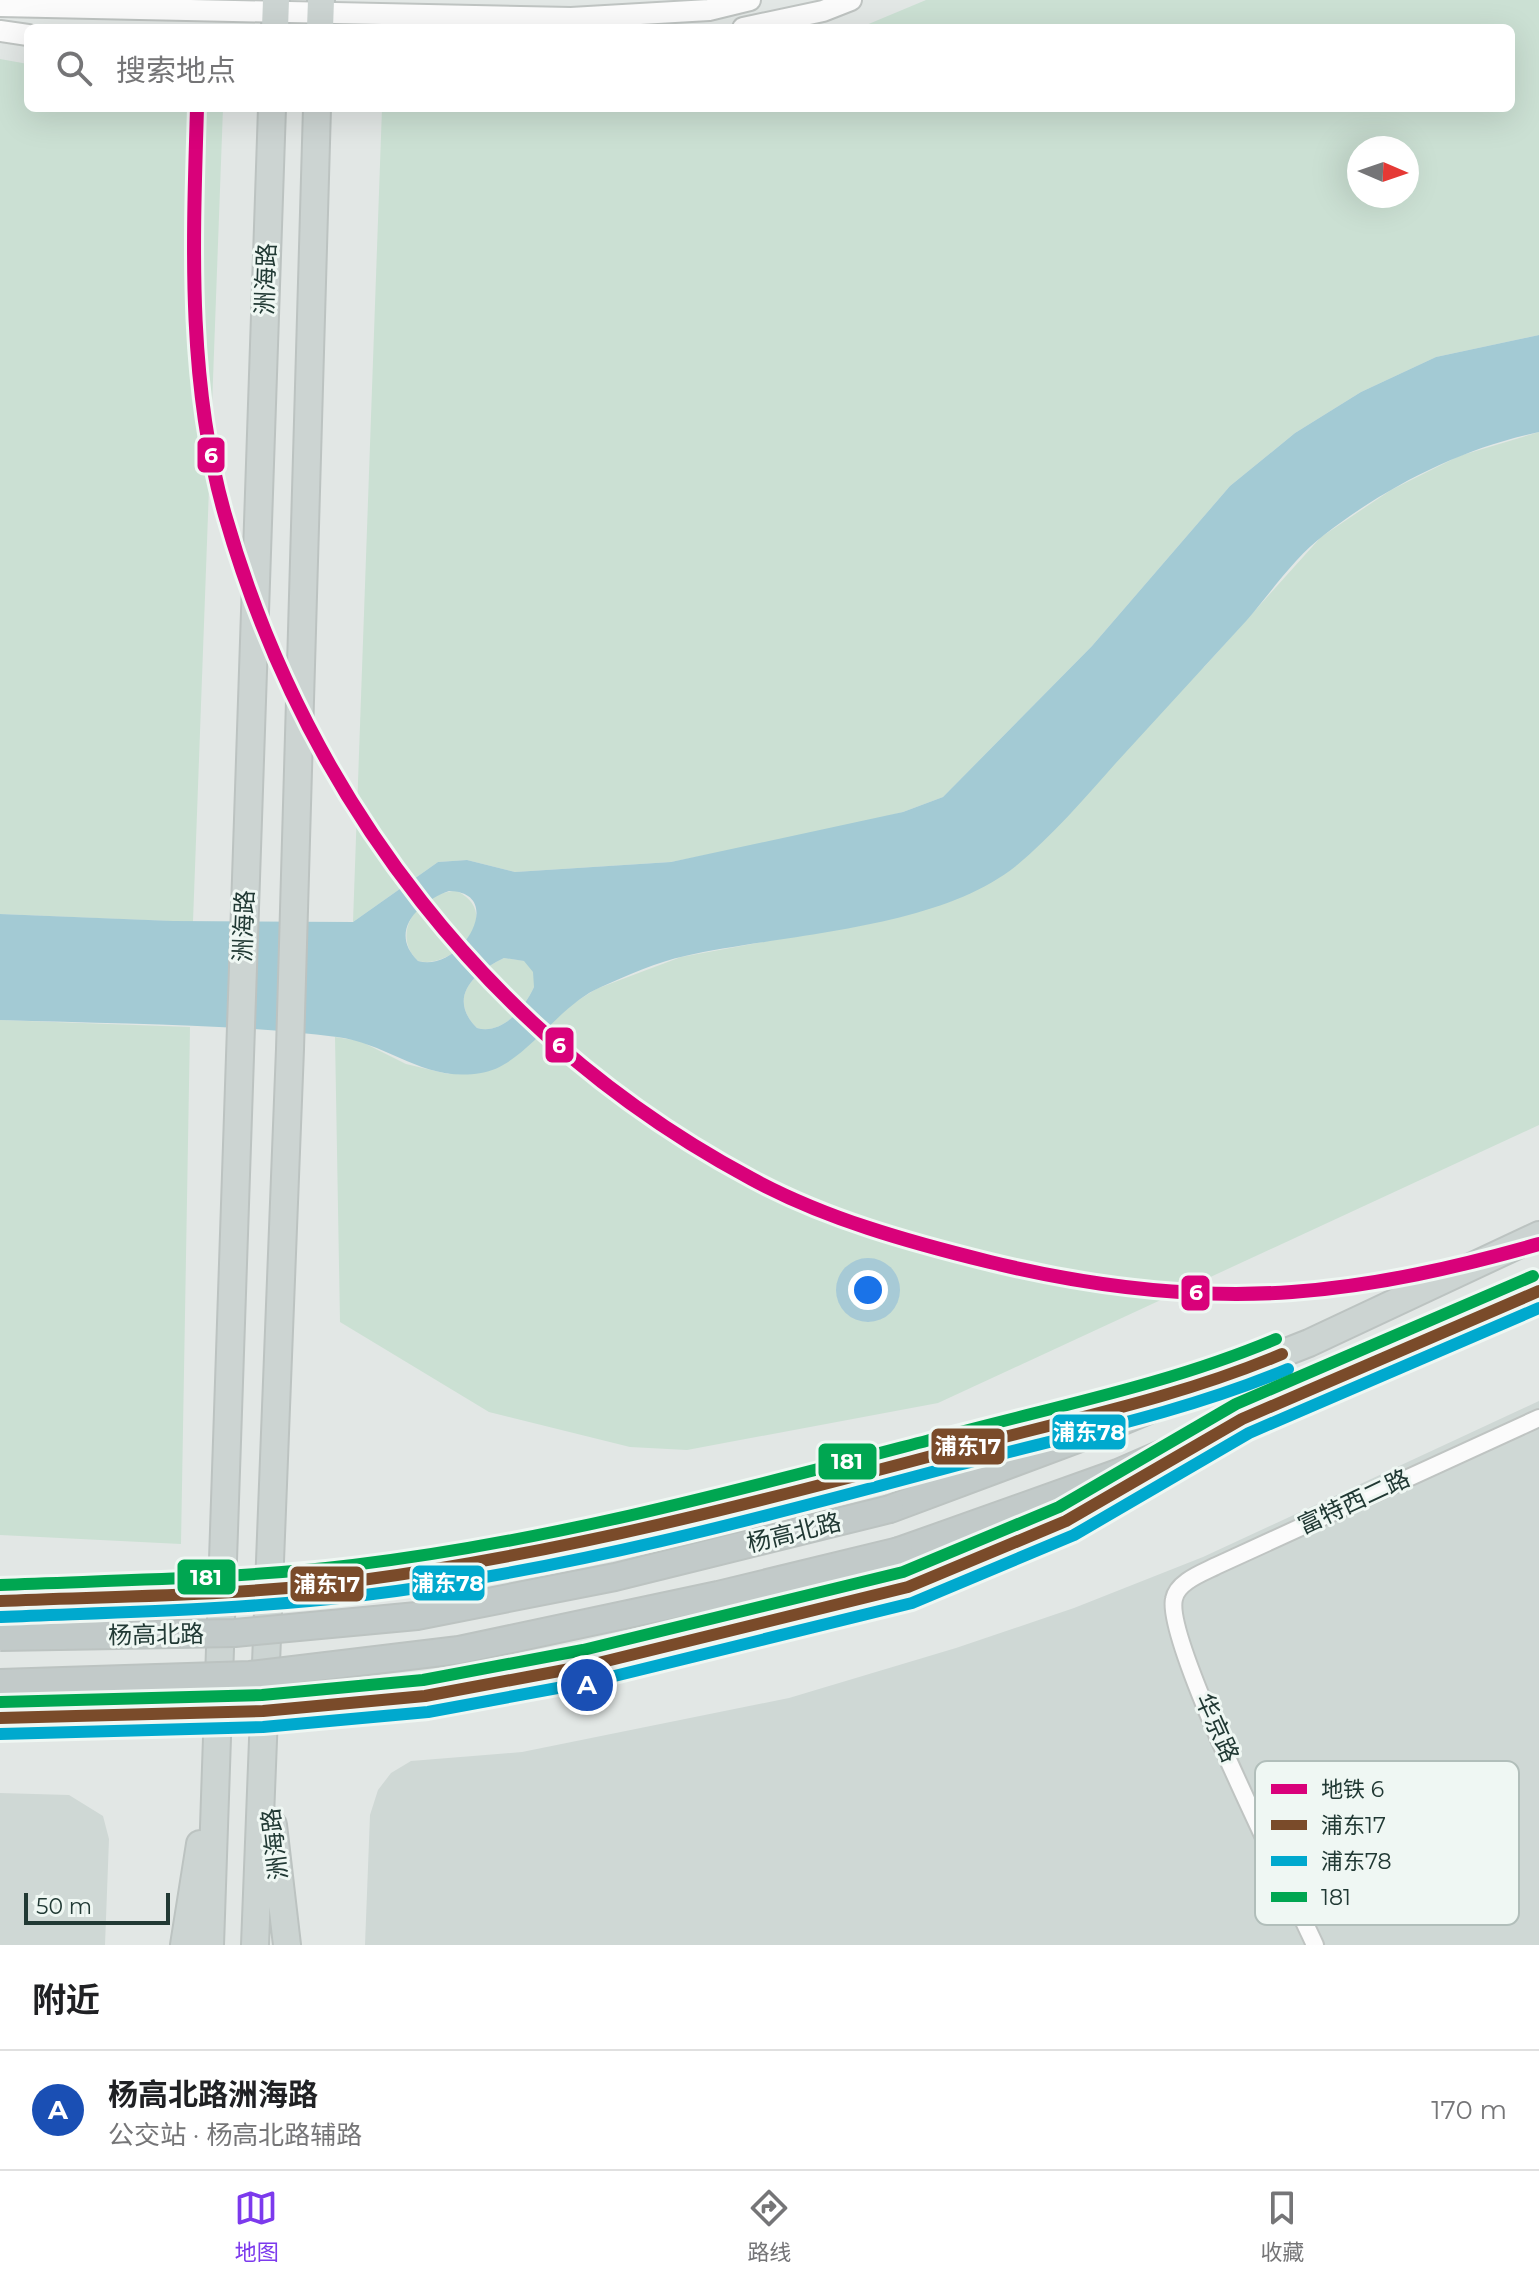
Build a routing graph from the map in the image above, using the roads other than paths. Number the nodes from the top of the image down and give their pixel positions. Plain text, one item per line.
1 (750, 0) edge
2 (851, 0) edge
3 (0, 6) edge
4 (276, 13) edge
5 (320, 14) edge
6 (762, 24) edge
7 (0, 31) edge
8 (24, 34) edge
9 (272, 112) edge
10 (317, 112) edge
11 (1539, 1235) edge
12 (1539, 1291) edge
13 (1230, 1376) junction
14 (1539, 1418) edge
15 (1242, 1419) junction
16 (269, 1589) junction
17 (222, 1590) junction
18 (1174, 1595) joint
19 (0, 1601) edge
20 (0, 1637) edge
21 (0, 1683) edge
22 (263, 1711) junction
23 (218, 1713) junction
24 (0, 1718) edge
25 (264, 1743) junction
26 (216, 1745) junction
27 (1255, 1813) edge
28 (1306, 1925) edge
29 (184, 1945) edge
30 (210, 1945) edge
31 (255, 1945) edge
32 (287, 1945) edge
33 (1315, 1945) edge

1 - 5 street
2 - 6 street
3 - 4 street
4 - 5 street
7 - 8 street
9 - 17 main road, 洲海路
10 - 16 main road, 洲海路
11 - 13 main road, 杨高北路
12 - 15 main road, 杨高北路
13 - 16 main road
13 - 20 highway, 杨高北路, bridge
14 - 18 street, 富特西二路
15 - 21 highway, 杨高北路, bridge
15 - 22 main road
16 - 17 main road
16 - 22 main road, 洲海路
17 - 19 main road
17 - 23 main road, 洲海路
18 - 27 street, 华京路
22 - 23 main road
22 - 25 main road, 洲海路
23 - 24 main road
23 - 26 main road, 洲海路
25 - 31 main road, 洲海路
25 - 32 main road, 洲海路
26 - 29 main road, 洲海路
26 - 30 main road, 洲海路
28 - 33 street, 华京路

